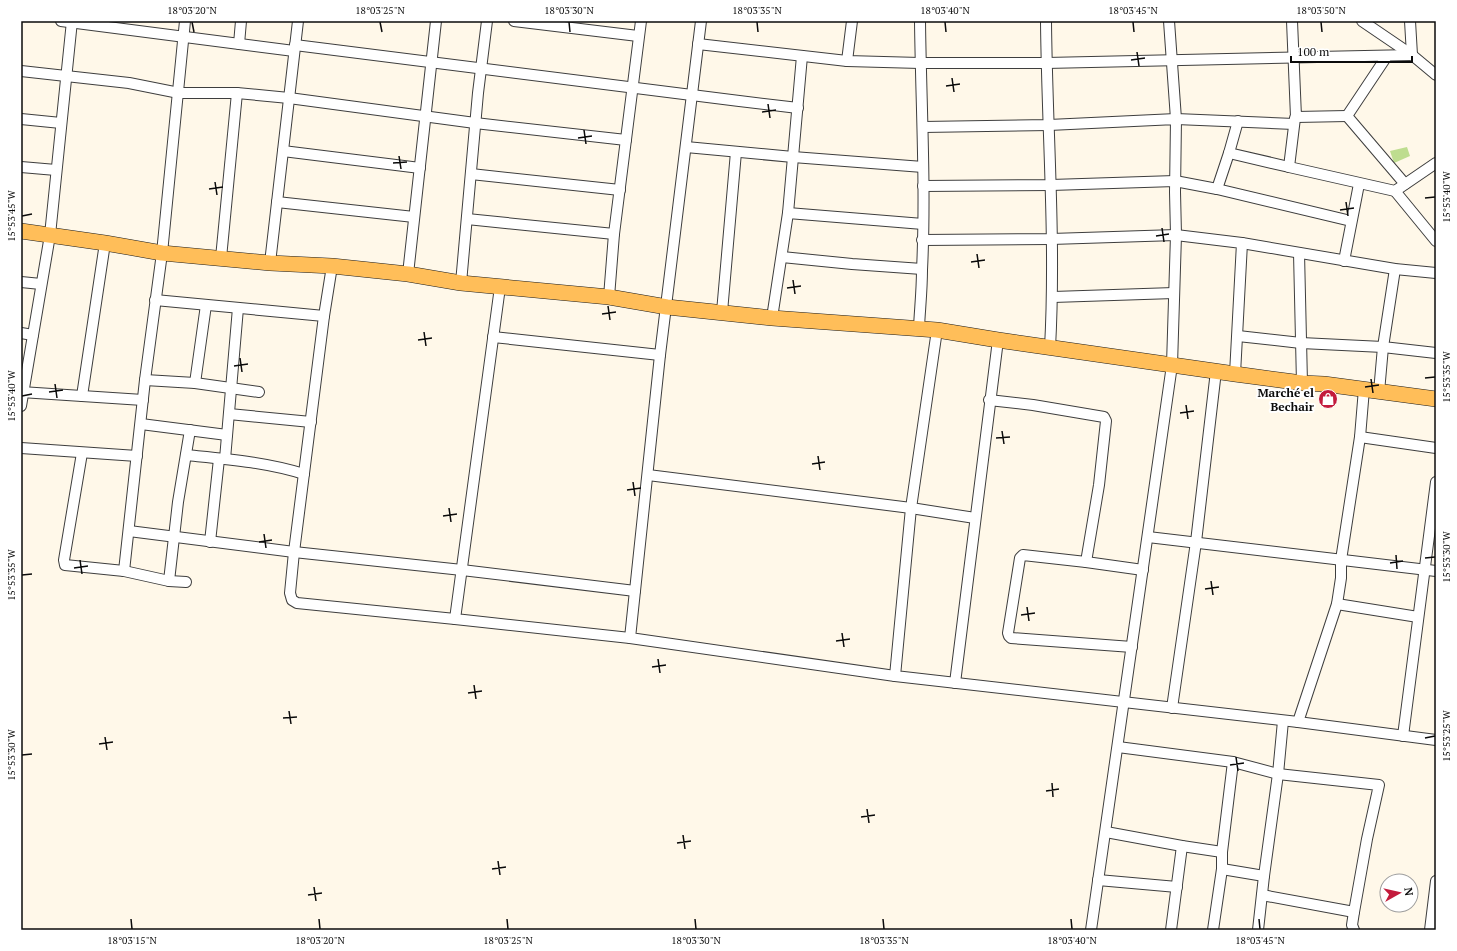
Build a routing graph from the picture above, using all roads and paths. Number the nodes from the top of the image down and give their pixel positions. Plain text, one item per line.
1 (61, 21) edge
2 (185, 21) edge
3 (241, 21) edge
4 (298, 21) edge
5 (436, 21) edge
6 (487, 21) edge
7 (514, 21) edge
8 (641, 21) edge
9 (701, 21) edge
10 (852, 21) edge
11 (920, 21) edge
12 (1046, 21) edge
13 (1169, 21) edge
14 (1292, 21) edge
15 (1362, 21) edge
16 (1410, 21) edge
17 (72, 22) edge
18 (123, 25) edge
19 (638, 36) junction
20 (183, 37) junction
21 (239, 44) junction
22 (698, 44) junction
23 (295, 48) junction
24 (1412, 55) junction
25 (802, 56) junction
26 (1387, 56) junction
27 (1293, 57) junction
28 (1171, 60) junction
29 (847, 61) junction
30 (431, 63) junction
31 (1046, 63) junction
32 (920, 64) junction
33 (481, 70) junction
34 (21, 71) edge
35 (1436, 75) edge
36 (66, 77) junction
37 (632, 87) junction
38 (179, 93) junction
39 (236, 93) junction
40 (693, 96) junction
41 (289, 98) junction
42 (798, 108) junction
43 (425, 116) junction
44 (1348, 116) junction
45 (21, 119) edge
46 (1176, 119) junction
47 (1295, 120) junction
48 (1238, 121) junction
49 (62, 123) junction
50 (475, 123) junction
51 (1049, 125) junction
52 (923, 127) junction
53 (626, 140) junction
54 (686, 147) junction
55 (283, 151) junction
56 (736, 152) junction
57 (1229, 153) junction
58 (793, 157) junction
59 (1436, 163) edge
60 (21, 167) edge
61 (923, 167) junction
62 (1289, 167) junction
63 (420, 168) junction
64 (56, 170) junction
65 (471, 174) junction
66 (1175, 181) junction
67 (1359, 184) junction
68 (1405, 184) junction
69 (1051, 185) junction
70 (923, 186) junction
71 (1217, 189) junction
72 (620, 190) junction
73 (1395, 191) junction
74 (277, 202) junction
75 (788, 213) junction
76 (414, 218) junction
77 (467, 219) junction
78 (1351, 221) junction
79 (923, 224) junction
80 (21, 231) edge
81 (614, 234) junction
82 (50, 235) junction
83 (1176, 235) junction
84 (1051, 239) junction
85 (922, 240) junction
86 (1436, 241) edge
87 (105, 243) junction
88 (1242, 243) junction
89 (162, 253) junction
90 (1299, 253) junction
91 (782, 257) junction
92 (221, 258) junction
93 (1344, 261) junction
94 (270, 263) junction
95 (332, 266) junction
96 (922, 269) junction
97 (1395, 269) junction
98 (1436, 273) edge
99 (408, 274) junction
100 (21, 282) edge
101 (462, 283) junction
102 (41, 284) junction
103 (500, 287) junction
104 (1174, 293) junction
105 (609, 297) junction
106 (1053, 297) junction
107 (155, 300) junction
108 (206, 305) junction
109 (667, 307) junction
110 (238, 308) junction
111 (722, 312) junction
112 (324, 316) junction
113 (772, 318) junction
114 (919, 328) junction
115 (937, 330) junction
116 (21, 334) edge
117 (33, 335) junction
118 (1238, 336) junction
119 (493, 337) junction
120 (998, 340) junction
121 (1301, 343) junction
122 (1383, 347) junction
123 (1050, 348) junction
124 (1436, 353) edge
125 (660, 355) junction
126 (1172, 365) junction
127 (1216, 371) junction
128 (1235, 374) junction
129 (146, 380) junction
130 (195, 383) junction
131 (1302, 383) junction
132 (231, 389) junction
133 (1364, 389) junction
134 (22, 392) edge
135 (259, 392) dead end
136 (1379, 392) junction
137 (82, 396) junction
138 (1436, 399) edge
139 (143, 400) junction
140 (989, 400) junction
141 (21, 406) edge
142 (229, 414) junction
143 (311, 422) junction
144 (141, 424) junction
145 (190, 430) junction
146 (227, 435) junction
147 (1360, 437) junction
148 (21, 448) edge
149 (1436, 448) edge
150 (82, 453) junction
151 (137, 456) junction
152 (186, 456) junction
153 (222, 459) junction
154 (304, 474) junction
155 (648, 475) junction
156 (1436, 482) edge
157 (911, 508) junction
158 (975, 518) junction
159 (129, 531) junction
160 (174, 537) junction
161 (1148, 537) junction
162 (210, 542) junction
163 (1196, 542) junction
164 (294, 552) junction
165 (1341, 560) junction
166 (1086, 562) junction
167 (462, 570) junction
168 (1143, 570) junction
169 (1424, 570) junction
170 (124, 571) junction
171 (1436, 571) edge
172 (168, 581) junction
173 (186, 582) dead end
174 (635, 591) junction
175 (1336, 604) junction
176 (1418, 617) junction
177 (455, 619) junction
178 (630, 638) junction
179 (1132, 647) junction
180 (895, 676) junction
181 (955, 683) junction
182 (1124, 703) junction
183 (1172, 708) junction
184 (1283, 721) junction
185 (1298, 722) junction
186 (1403, 736) junction
187 (1436, 740) edge
188 (1118, 746) junction
189 (1233, 762) junction
190 (1278, 774) junction
191 (1106, 832) junction
192 (1182, 846) junction
193 (1222, 852) junction
194 (1222, 869) junction
195 (1264, 876) junction
196 (1098, 880) junction
197 (1436, 881) edge
198 (1177, 887) junction
199 (1262, 895) junction
200 (1354, 912) junction
201 (1092, 930) edge
202 (1171, 930) edge
203 (1213, 930) edge
204 (1258, 930) edge
205 (1354, 930) edge
206 (1430, 930) edge

1 - 17 street
2 - 20 street
3 - 21 street
4 - 23 street
5 - 30 street
6 - 33 street
7 - 19 street
8 - 19 street
9 - 22 street
10 - 29 street
11 - 32 street
12 - 31 street
13 - 28 street
14 - 27 street
15 - 24 street
16 - 24 street
17 - 18 street
17 - 36 street
18 - 20 street
19 - 37 street
20 - 21 street
20 - 38 street
21 - 23 street
22 - 25 street
22 - 40 street
23 - 30 street
23 - 41 street
24 - 26 street
24 - 35 street
25 - 29 street
25 - 42 street
26 - 27 street
26 - 44 street
27 - 28 street
27 - 47 street
28 - 31 street
28 - 46 street
29 - 32 street
30 - 33 street
30 - 43 street
31 - 32 street
31 - 51 street
32 - 52 street
33 - 37 street
33 - 50 street
34 - 36 street
36 - 38 street
36 - 49 street
37 - 40 street
37 - 53 street
38 - 39 street
38 - 89 street
39 - 41 street
39 - 92 street
40 - 42 street
40 - 54 street
41 - 43 street
41 - 55 street
42 - 58 street
43 - 50 street
43 - 63 street
44 - 47 street
44 - 68 street
45 - 49 street
46 - 48 street
46 - 51 street
46 - 66 street
47 - 48 street
47 - 62 street
48 - 57 street
49 - 64 street
50 - 53 street
50 - 65 street
51 - 52 street
51 - 69 street
52 - 61 street
53 - 72 street
54 - 56 street
54 - 109 street
55 - 63 street
55 - 74 street
56 - 58 street
56 - 111 street
57 - 62 street
57 - 71 street
58 - 61 street
58 - 75 street
59 - 68 street
60 - 64 street
61 - 70 street
62 - 67 street
63 - 76 street
64 - 82 street
65 - 72 street
65 - 77 street
66 - 69 street
66 - 71 street
66 - 83 street
67 - 73 street
67 - 78 street
68 - 73 street
69 - 70 street
69 - 84 street
70 - 79 street
71 - 78 street
72 - 81 street
73 - 86 street
74 - 76 street
74 - 94 street
75 - 79 street
75 - 91 street
76 - 99 street
77 - 81 street
77 - 101 street
78 - 93 street
79 - 85 street
80 - 82 main road
81 - 105 street
82 - 87 main road
82 - 102 street
83 - 84 street
83 - 88 street
83 - 104 street
84 - 85 street
84 - 106 street
85 - 96 street
87 - 89 main road
87 - 137 street
88 - 90 street
88 - 118 street
89 - 92 main road
89 - 107 street
90 - 93 street
90 - 121 street
91 - 96 street
91 - 113 street
92 - 94 main road
93 - 97 street
94 - 95 main road
95 - 99 main road
95 - 112 street
96 - 114 street
97 - 98 street
97 - 122 street
99 - 101 main road
100 - 102 street
101 - 103 main road
102 - 117 street
103 - 105 main road
103 - 119 street
104 - 106 street
104 - 126 street
105 - 109 main road
106 - 123 street
107 - 108 street
107 - 129 street
108 - 110 street
108 - 130 street
109 - 111 main road
109 - 125 street
110 - 112 street
110 - 132 street
111 - 113 main road
112 - 143 street
113 - 114 main road
114 - 115 main road
115 - 120 main road
115 - 157 street
116 - 117 street
117 - 134 street
118 - 121 street
118 - 128 street
119 - 125 street
119 - 167 street
120 - 123 main road
120 - 140 street
121 - 122 street
121 - 131 street
122 - 124 street
122 - 136 street
123 - 126 main road
125 - 155 street
126 - 127 main road
126 - 161 street
127 - 128 main road
127 - 163 street
128 - 131 main road
129 - 130 street
129 - 139 street
130 - 132 street
131 - 133 main road
132 - 135 street
132 - 142 street
133 - 136 main road
133 - 147 street
134 - 137 street
134 - 141 street
136 - 138 main road
137 - 139 street
139 - 144 street
140 - 158 street
140 - 166 street
142 - 143 street
142 - 146 street
143 - 154 street
144 - 145 street
144 - 151 street
145 - 146 street
145 - 152 street
146 - 153 street
147 - 149 street
147 - 165 street
148 - 150 street
150 - 151 street
150 - 170 street
151 - 159 street
152 - 153 street
152 - 160 street
153 - 154 street
153 - 162 street
154 - 164 street
155 - 157 street
155 - 174 street
156 - 169 street
157 - 158 street
157 - 180 street
158 - 181 street
159 - 160 street
159 - 170 street
160 - 162 street
160 - 172 street
161 - 163 street
161 - 168 street
162 - 164 street
163 - 165 street
163 - 183 street
164 - 167 street
164 - 177 street
165 - 169 street
165 - 175 street
166 - 168 street
166 - 179 street
167 - 174 street
167 - 177 street
168 - 179 street
169 - 171 street
169 - 176 street
170 - 172 street
172 - 173 street
174 - 178 street
175 - 176 street
175 - 185 street
176 - 186 street
177 - 178 street
178 - 180 street
179 - 182 street
180 - 181 street
181 - 182 street
182 - 183 street
182 - 188 street
183 - 184 street
184 - 185 street
184 - 190 street
185 - 186 street
186 - 187 street
188 - 189 street
188 - 191 street
189 - 190 street
189 - 193 street
190 - 195 street
190 - 200 street
191 - 192 street
191 - 196 street
192 - 193 street
192 - 198 street
193 - 194 street
194 - 195 street
194 - 203 street
195 - 199 street
196 - 198 street
196 - 201 street
197 - 206 street
198 - 202 street
199 - 200 street
199 - 204 street
200 - 205 street

